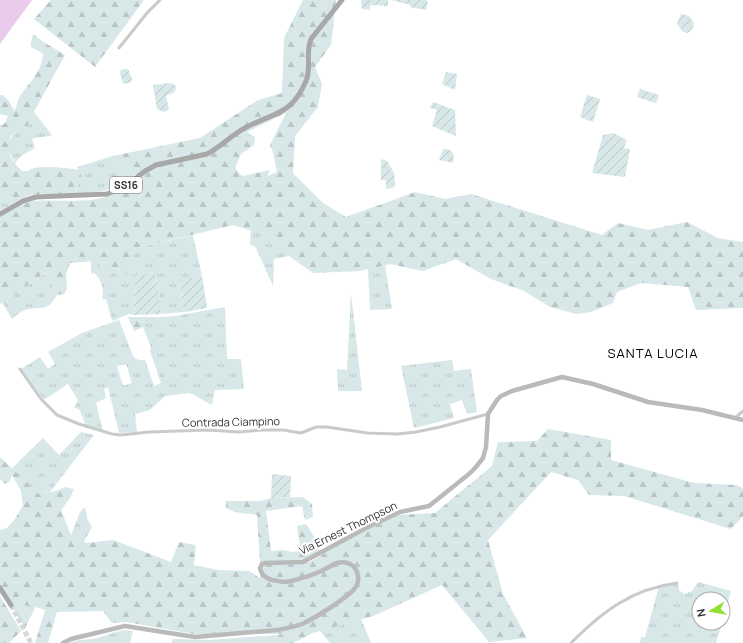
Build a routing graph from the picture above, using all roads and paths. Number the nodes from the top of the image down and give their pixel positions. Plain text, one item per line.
1 (160, 0) edge
2 (342, 0) edge
3 (119, 48) dead end
4 (0, 214) edge
5 (20, 370) dead end
6 (743, 411) edge
7 (488, 414) junction
8 (734, 418) junction
9 (743, 420) edge
10 (678, 583) dead end
11 (0, 588) edge
12 (11, 605) tunnel mouth
13 (63, 643) edge
14 (571, 643) edge

1 - 3 street
2 - 4 main road, SS16
5 - 7 street, Contrada Ciampino
6 - 8 street
7 - 8 street
7 - 13 street, Via Ernest Thompson
8 - 9 street
10 - 14 street
11 - 12 main road

